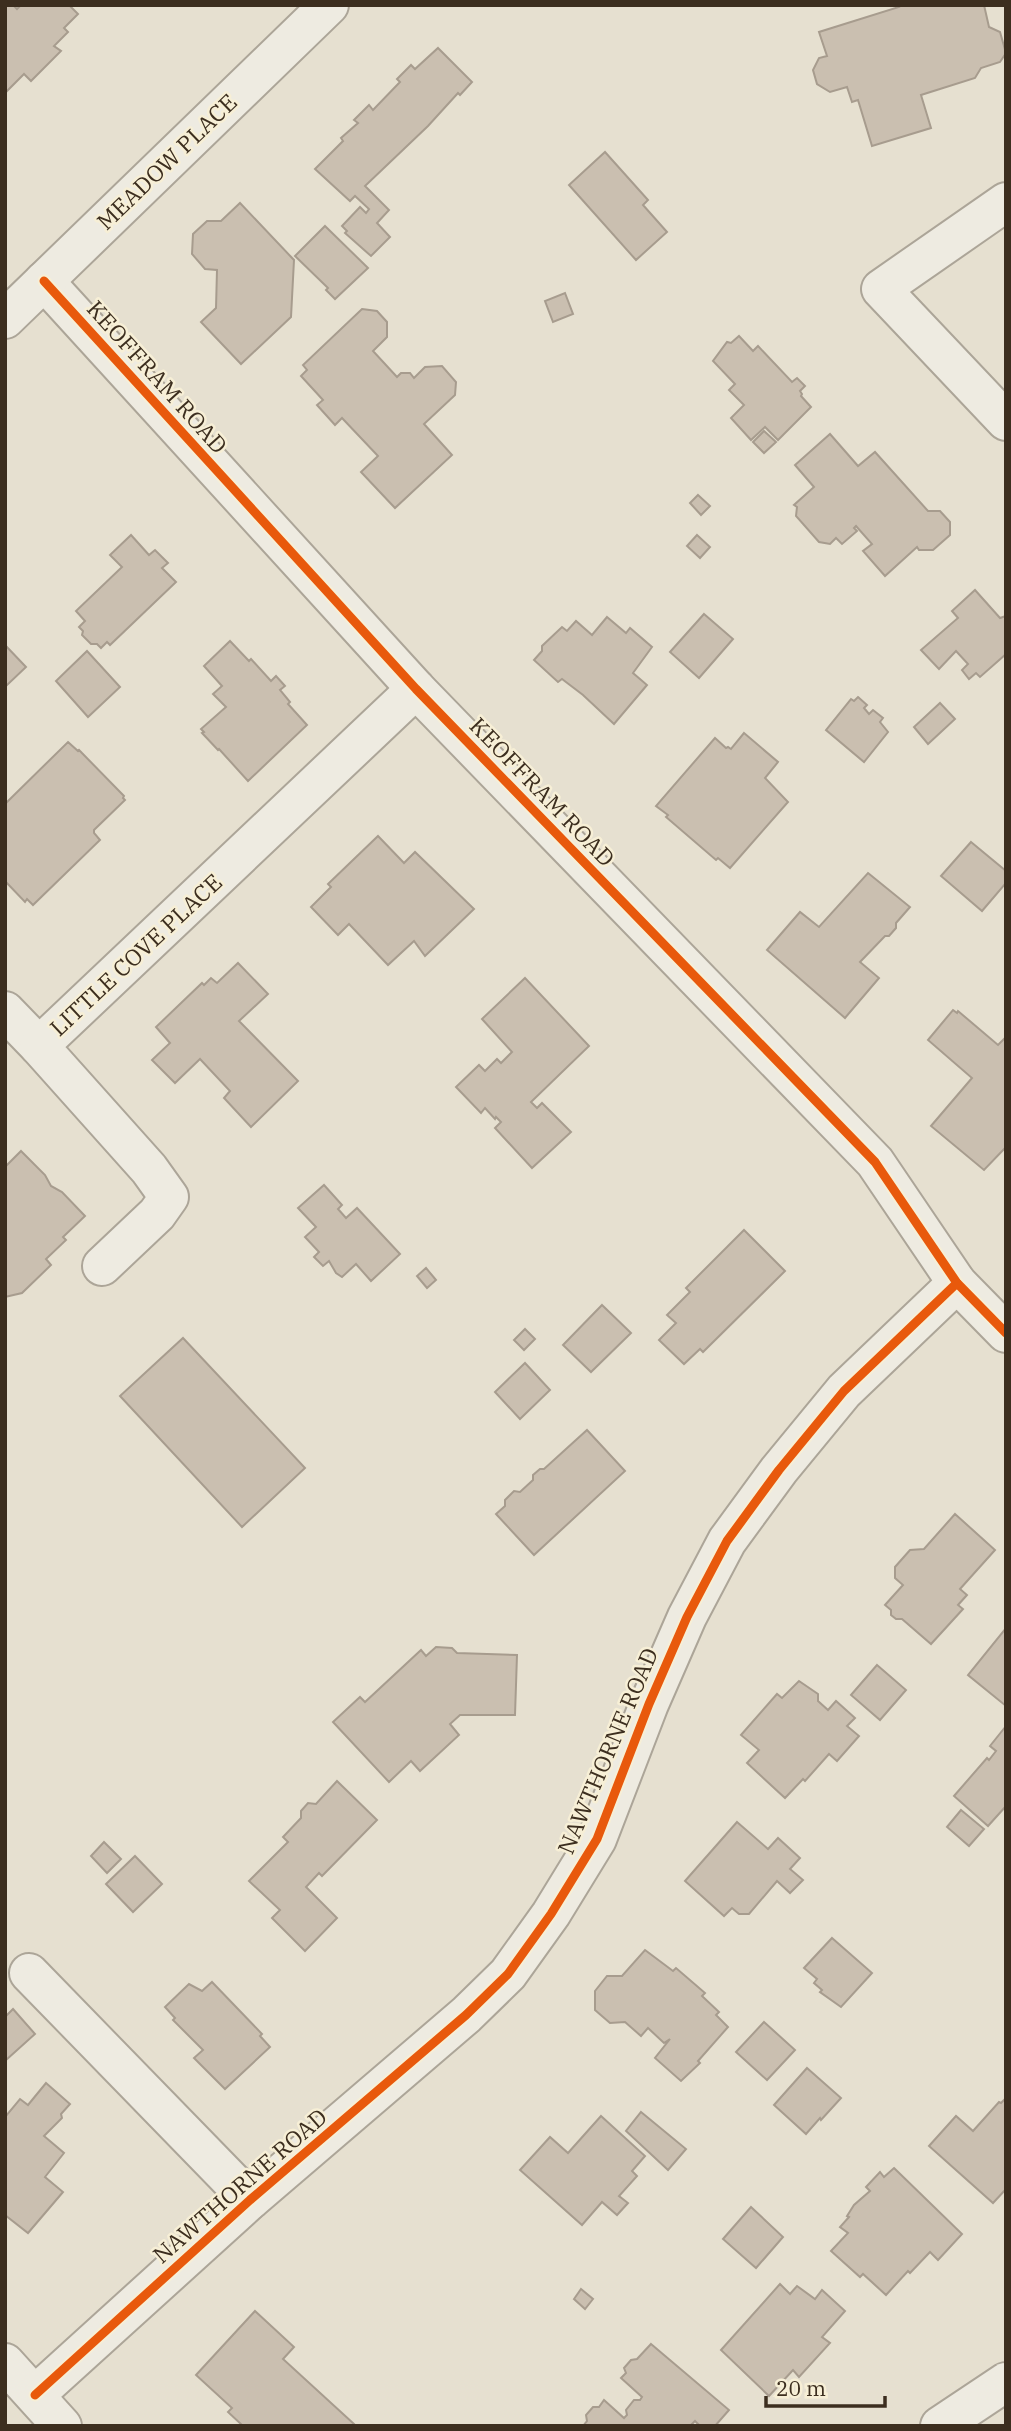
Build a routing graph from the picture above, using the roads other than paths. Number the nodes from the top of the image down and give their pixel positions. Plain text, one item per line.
1 (329, 5) edge
2 (1006, 202) edge
3 (44, 281) junction
4 (5, 319) edge
5 (1006, 421) edge
6 (416, 689) junction
7 (5, 1012) edge
8 (39, 1046) junction
9 (102, 1266) dead end
10 (957, 1283) junction
11 (1006, 1333) edge
12 (29, 1973) dead end
13 (250, 2200) junction
14 (5, 2363) edge
15 (1006, 2382) edge
16 (35, 2395) junction
17 (62, 2426) edge
18 (940, 2426) edge

1 - 3 street, MEADOW PLACE
2 - 5 street
3 - 4 street, MEADOW PLACE
3 - 6 street, KEOFFRAM ROAD
6 - 8 street, LITTLE COVE PLACE
6 - 10 street, KEOFFRAM ROAD
7 - 8 street
8 - 9 street, LITTLE COVE PLACE
10 - 11 street, KEOFFRAM ROAD
10 - 13 street, NAWTHORNE ROAD
12 - 13 street
13 - 16 street, NAWTHORNE ROAD
14 - 16 street
15 - 18 street
16 - 17 street

